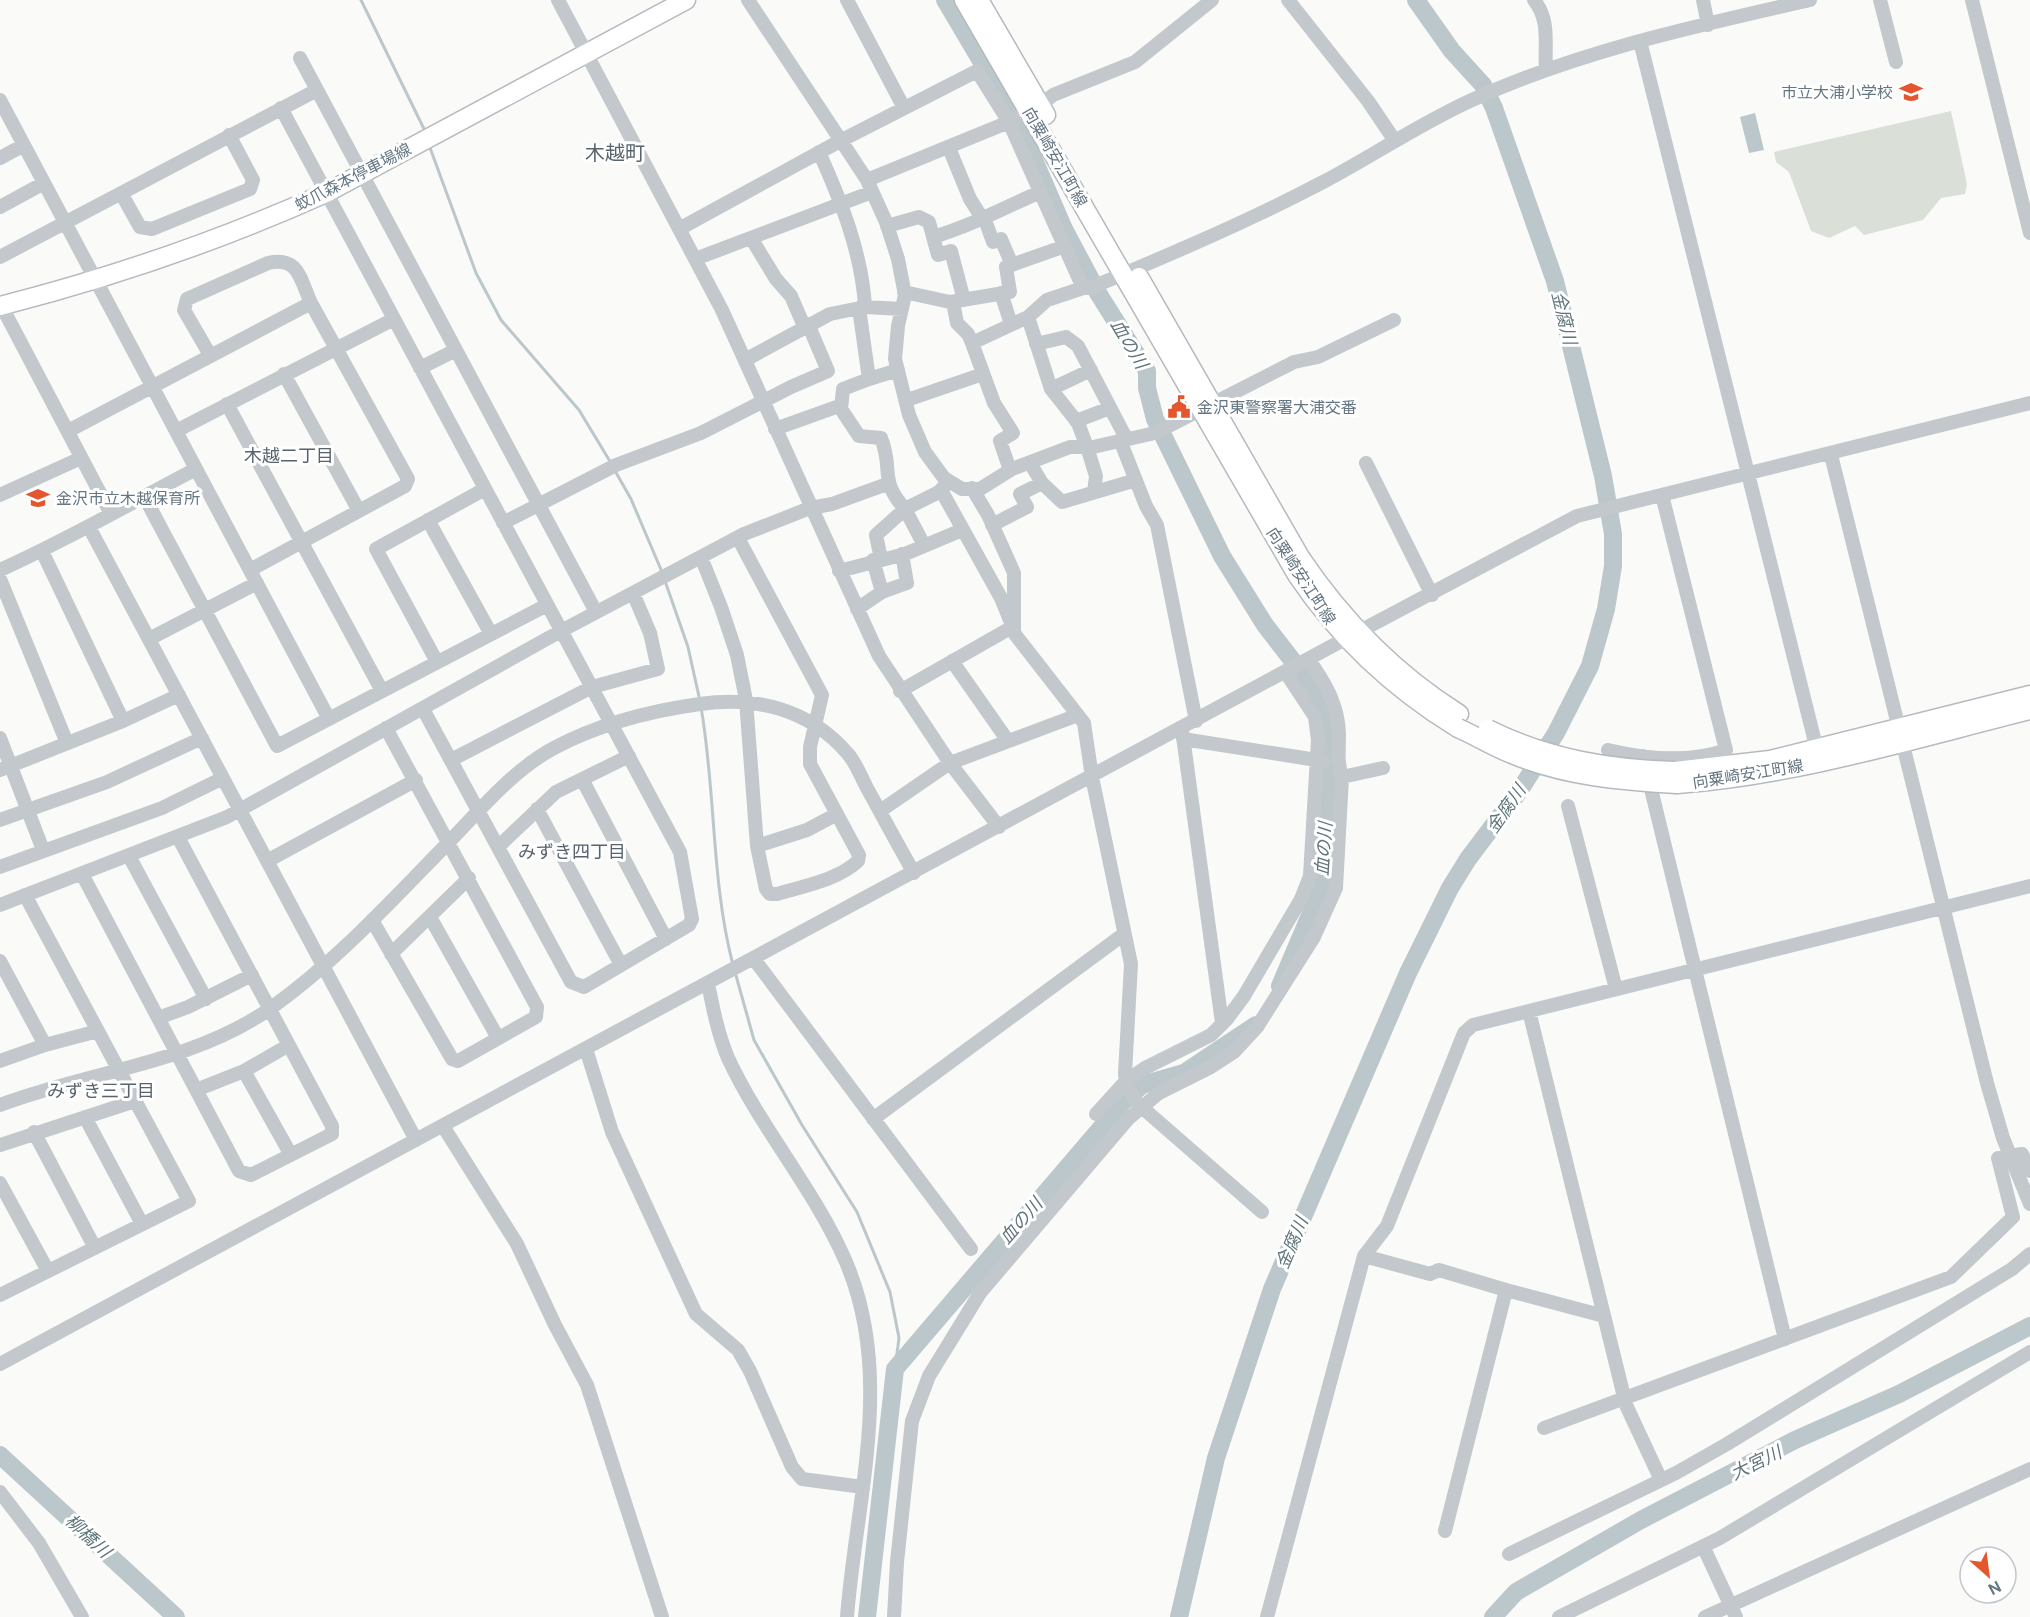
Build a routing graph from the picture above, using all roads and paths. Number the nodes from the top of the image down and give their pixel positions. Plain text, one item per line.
1 (558, 0) edge
2 (686, 0) edge
3 (748, 0) edge
4 (847, 0) edge
5 (964, 0) edge
6 (980, 0) edge
7 (1212, 0) edge
8 (1288, 0) edge
9 (1534, 0) edge
10 (1703, 0) edge
11 (1880, 0) edge
12 (1972, 0) edge
13 (1802, 1) edge
14 (1708, 25) junction
15 (1640, 41) junction
16 (587, 53) junction
17 (300, 58) dead end
18 (1896, 62) dead end
19 (1546, 70) junction
20 (317, 90) junction
21 (0, 100) edge
22 (281, 108) junction
23 (904, 108) junction
24 (1033, 110) junction
25 (1009, 121) junction
26 (229, 135) junction
27 (840, 141) junction
28 (1395, 141) junction
29 (24, 146) junction
30 (949, 148) junction
31 (819, 152) junction
32 (0, 158) edge
33 (361, 174) junction
34 (44, 183) junction
35 (869, 186) junction
36 (1040, 192) junction
37 (121, 193) junction
38 (326, 193) junction
39 (842, 204) junction
40 (0, 207) edge
41 (983, 217) junction
42 (65, 223) junction
43 (887, 226) junction
44 (679, 229) junction
45 (2030, 234) edge
46 (933, 237) junction
47 (751, 238) junction
48 (1065, 246) junction
49 (0, 257) edge
50 (695, 259) junction
51 (1012, 265) junction
52 (1128, 270) junction
53 (96, 281) junction
54 (1090, 287) junction
55 (904, 292) junction
56 (1001, 293) junction
57 (958, 301) junction
58 (311, 303) junction
59 (1, 305) edge
60 (862, 307) junction
61 (902, 309) junction
62 (1028, 317) junction
63 (394, 319) junction
64 (1394, 320) dead end
65 (1011, 324) junction
66 (806, 325) junction
67 (972, 343) junction
68 (1036, 344) junction
69 (336, 348) junction
70 (456, 350) junction
71 (210, 355) junction
72 (745, 360) junction
73 (420, 368) junction
74 (898, 370) junction
75 (1090, 370) junction
76 (828, 371) junction
77 (284, 374) junction
78 (983, 374) junction
79 (869, 379) junction
80 (153, 388) junction
81 (843, 389) junction
82 (1051, 389) junction
83 (907, 400) junction
84 (763, 403) junction
85 (227, 404) junction
86 (2030, 404) edge
87 (1207, 407) junction
88 (1110, 408) junction
89 (841, 409) junction
90 (1076, 421) junction
91 (775, 429) junction
92 (68, 431) junction
93 (176, 431) junction
94 (1123, 439) junction
95 (1087, 447) junction
96 (1831, 455) junction
97 (81, 458) junction
98 (1030, 463) junction
99 (1366, 463) dead end
100 (196, 469) junction
101 (1010, 470) junction
102 (1748, 474) junction
103 (1136, 480) junction
104 (1042, 483) junction
105 (887, 484) junction
106 (945, 485) junction
107 (485, 489) junction
108 (972, 489) junction
109 (1094, 492) junction
110 (0, 495) edge
111 (1662, 495) junction
112 (144, 496) junction
113 (539, 503) junction
114 (810, 508) junction
115 (905, 509) junction
116 (359, 511) junction
117 (110, 512) junction
118 (428, 520) junction
119 (503, 523) junction
120 (993, 525) junction
121 (89, 526) junction
122 (962, 530) junction
123 (738, 538) junction
124 (302, 541) junction
125 (924, 545) junction
126 (42, 551) junction
127 (902, 554) junction
128 (700, 557) junction
129 (877, 560) junction
130 (0, 570) edge
131 (250, 570) junction
132 (839, 571) junction
133 (0, 579) edge
134 (257, 583) junction
135 (882, 592) junction
136 (633, 593) junction
137 (1432, 595) junction
138 (547, 604) junction
139 (857, 609) junction
140 (205, 611) junction
141 (596, 612) junction
142 (1013, 627) junction
143 (561, 631) junction
144 (491, 634) junction
145 (1351, 636) junction
146 (149, 639) junction
147 (1309, 660) junction
148 (952, 661) junction
149 (437, 662) junction
150 (1286, 673) junction
151 (592, 687) junction
152 (382, 690) junction
153 (900, 691) junction
154 (179, 694) junction
155 (2030, 695) edge
156 (746, 700) junction
157 (423, 709) junction
158 (2030, 710) edge
159 (1078, 715) junction
160 (329, 718) junction
161 (123, 721) junction
162 (1196, 721) junction
163 (610, 723) junction
164 (816, 726) junction
165 (387, 728) junction
166 (1183, 734) junction
167 (1900, 735) junction
168 (0, 738) edge
169 (202, 738) junction
170 (1008, 741) junction
171 (67, 743) junction
172 (1608, 750) dead end
173 (1817, 750) junction
174 (629, 756) junction
175 (1643, 756) junction
176 (452, 760) junction
177 (1316, 761) junction
178 (950, 763) junction
179 (1337, 763) junction
180 (5, 768) edge
181 (1383, 768) dead end
182 (1092, 777) junction
183 (1342, 777) junction
184 (223, 778) junction
185 (1676, 778) junction
186 (582, 779) junction
187 (416, 780) junction
188 (1568, 806) dead end
189 (537, 809) junction
190 (29, 810) junction
191 (240, 810) junction
192 (479, 810) junction
193 (880, 810) junction
194 (837, 814) junction
195 (0, 820) edge
196 (999, 827) junction
197 (178, 837) junction
198 (450, 841) junction
199 (499, 846) junction
200 (757, 846) junction
201 (43, 850) junction
202 (129, 856) junction
203 (267, 861) junction
204 (0, 867) edge
205 (914, 873) junction
206 (82, 874) junction
207 (469, 878) junction
208 (2030, 886) edge
209 (25, 895) junction
210 (0, 905) edge
211 (1943, 908) junction
212 (430, 917) junction
213 (372, 920) junction
214 (1124, 934) junction
215 (666, 939) junction
216 (391, 954) junction
217 (0, 961) edge
218 (749, 962) junction
219 (621, 965) junction
220 (323, 966) junction
221 (1695, 969) junction
222 (252, 975) junction
223 (708, 983) junction
224 (1616, 989) junction
225 (206, 999) junction
226 (270, 1008) junction
227 (1529, 1011) junction
228 (158, 1018) junction
229 (1222, 1023) junction
230 (98, 1031) junction
231 (498, 1038) junction
232 (45, 1045) junction
233 (289, 1045) junction
234 (586, 1049) junction
235 (177, 1054) junction
236 (0, 1061) edge
237 (118, 1069) junction
238 (244, 1071) junction
239 (1127, 1084) junction
240 (196, 1090) junction
241 (135, 1101) junction
242 (0, 1105) edge
243 (1140, 1105) junction
244 (1096, 1114) dead end
245 (85, 1117) junction
246 (873, 1119) junction
247 (443, 1126) junction
248 (34, 1132) junction
249 (416, 1140) junction
250 (0, 1145) edge
251 (2010, 1154) junction
252 (291, 1155) junction
253 (2030, 1171) edge
254 (0, 1184) edge
255 (2030, 1204) edge
256 (1262, 1212) dead end
257 (142, 1224) junction
258 (95, 1248) junction
259 (970, 1249) dead end
260 (2030, 1254) edge
261 (1364, 1256) junction
262 (48, 1271) junction
263 (1506, 1290) junction
264 (1, 1293) edge
265 (1604, 1316) junction
266 (1785, 1339) junction
267 (2030, 1352) edge
268 (0, 1364) edge
269 (1624, 1398) junction
270 (1544, 1428) dead end
271 (2030, 1469) edge
272 (1661, 1480) junction
273 (863, 1488) junction
274 (0, 1492) edge
275 (1445, 1531) dead end
276 (1703, 1546) junction
277 (1509, 1554) dead end
278 (1733, 1611) edge
279 (82, 1617) edge
280 (662, 1617) edge
281 (847, 1617) edge
282 (894, 1617) edge
283 (1267, 1617) edge
284 (1559, 1617) edge
285 (1705, 1617) edge

1 - 16 street
2 - 16 main road, 蚊爪森本停車場線
3 - 27 street
4 - 23 street
5 - 24 main road, 向粟崎安江町線
6 - 24 main road, 向粟崎安江町線
7 - 24 street
8 - 28 street
9 - 19 street
10 - 14 street
11 - 18 street
12 - 45 street
13 - 14 street
14 - 15 street
15 - 19 street
15 - 102 street
16 - 33 main road, 蚊爪森本停車場線
16 - 44 street
17 - 20 street
19 - 28 street
20 - 22 street
20 - 33 street
21 - 29 street
22 - 26 street
22 - 38 street
23 - 25 street
23 - 27 street
24 - 25 street
24 - 52 main road, 向粟崎安江町線
25 - 30 street
25 - 36 street
26 - 37 street
26 - 37 street
27 - 31 street
27 - 35 street
28 - 52 street
29 - 32 street
29 - 34 street
30 - 35 street
30 - 41 street
31 - 39 street
31 - 44 street
33 - 38 main road, 蚊爪森本停車場線
33 - 70 street
34 - 40 street
34 - 42 street
35 - 39 street
35 - 43 street
36 - 41 street
36 - 48 street
37 - 42 street
38 - 53 main road, 蚊爪森本停車場線
38 - 63 street
39 - 47 street
39 - 60 street
41 - 46 street
41 - 51 street
42 - 49 street
42 - 53 street
43 - 46 street
43 - 55 street
44 - 50 street
46 - 57 street
47 - 50 street
47 - 66 street
48 - 51 street
48 - 54 street
50 - 72 street
51 - 56 street
52 - 54 street
52 - 87 main road, 向粟崎安江町線
53 - 59 main road, 蚊爪森本停車場線
53 - 80 street
54 - 62 street
55 - 57 street
55 - 61 street
56 - 57 street
56 - 65 street
57 - 67 street
58 - 69 street
58 - 71 street
58 - 71 street
59 - 92 street
60 - 61 street
60 - 66 street
60 - 79 street
61 - 74 street
62 - 65 street
62 - 68 street
63 - 69 street
63 - 73 street
64 - 87 street
65 - 67 street
66 - 72 street
66 - 76 street
67 - 78 street
68 - 75 street
68 - 82 street
69 - 77 street
69 - 116 street
70 - 73 street
70 - 113 street
71 - 80 street
72 - 84 street
73 - 107 street
74 - 79 street
74 - 83 street
75 - 82 street
75 - 88 street
76 - 81 street
76 - 84 street
77 - 85 street
77 - 116 street
78 - 83 street
78 - 101 street
79 - 81 street
80 - 92 street
80 - 93 street
81 - 89 street
82 - 90 street
83 - 106 street
84 - 91 street
84 - 113 street
85 - 93 street
85 - 124 street
86 - 96 street
87 - 94 street
87 - 145 main road, 向粟崎安江町線
88 - 90 street
88 - 94 street
89 - 91 street
89 - 105 street
90 - 95 street
91 - 114 street
92 - 97 street
93 - 100 street
94 - 95 street
94 - 103 street
95 - 98 street
95 - 109 street
96 - 102 street
96 - 167 street
97 - 110 street
97 - 117 street
98 - 101 street
98 - 104 street
99 - 137 street
100 - 112 street
100 - 131 street
101 - 108 street
102 - 111 street
102 - 173 street
103 - 109 street
103 - 162 street
104 - 109 street
104 - 120 street
105 - 114 street
105 - 115 street
106 - 108 street
106 - 115 street
106 - 122 street
107 - 118 street
107 - 119 street
108 - 120 street
111 - 137 street
111 - 175 street
112 - 117 street
112 - 140 street
113 - 119 street
113 - 141 street
114 - 123 street
114 - 132 street
115 - 125 street
115 - 129 street
116 - 124 street
117 - 121 street
118 - 144 street
118 - 149 street
119 - 138 street
120 - 142 street
121 - 126 street
121 - 146 street
122 - 125 street
122 - 142 street
123 - 128 street
123 - 164 street
124 - 131 street
124 - 152 street
125 - 127 street
126 - 130 street
126 - 161 street
127 - 129 street
127 - 135 street
128 - 136 street
128 - 156 street
129 - 132 street
129 - 135 street
131 - 134 street
132 - 139 street
133 - 171 street
134 - 140 street
134 - 160 street
135 - 139 street
136 - 141 street
136 - 151 street
137 - 145 street
138 - 143 street
138 - 144 street
139 - 153 street
140 - 146 street
140 - 160 street
141 - 143 street
142 - 148 street
142 - 159 street
143 - 151 street
143 - 157 street
144 - 149 street
145 - 147 street
145 - 185 main road, 向粟崎安江町線, bridge
146 - 154 street
147 - 150 street
147 - 179 street
148 - 153 street
148 - 170 street
149 - 152 street
150 - 162 street
150 - 177 street
151 - 163 street
151 - 176 street
152 - 160 street
153 - 178 street
154 - 161 street
154 - 169 street
155 - 167 main road, 向粟崎安江町線
156 - 163 street
156 - 164 street
156 - 200 street
157 - 165 street
157 - 176 street
158 - 167 main road, 向粟崎安江町線
159 - 170 street
159 - 182 street
161 - 171 street
162 - 166 street
163 - 174 street
163 - 192 street
164 - 193 street
164 - 194 street
165 - 187 street
165 - 191 street
166 - 177 street
166 - 182 street
166 - 229 street
167 - 173 main road, 向粟崎安江町線
167 - 185 main road, 向粟崎安江町線
167 - 211 street
168 - 180 street
169 - 184 street
169 - 190 street
170 - 178 street
171 - 180 street
172 - 175 street
173 - 185 main road, 向粟崎安江町線
174 - 186 street
174 - 215 street
175 - 221 street
176 - 192 street
177 - 179 street
177 - 229 street
178 - 193 street
178 - 196 street
179 - 183 street
180 - 190 street
181 - 183 street
182 - 196 street
182 - 214 street
183 - 243 street
184 - 191 street
184 - 201 street
186 - 189 street
186 - 215 street
187 - 198 street
187 - 203 street
188 - 224 street
189 - 199 street
189 - 219 street
190 - 195 street
190 - 201 street
191 - 197 street
191 - 203 street
192 - 198 street
192 - 199 street
193 - 205 street
194 - 200 street
194 - 200 street
196 - 205 street
197 - 202 street
197 - 222 street
198 - 207 street
198 - 213 street
199 - 219 street
201 - 204 street
202 - 206 street
202 - 225 street
203 - 220 street
205 - 218 street
206 - 209 street
206 - 228 street
207 - 212 street
207 - 231 street
208 - 211 street
209 - 210 street
209 - 230 street
211 - 221 street
211 - 251 street
212 - 216 street
212 - 231 street
213 - 216 street
213 - 220 street
214 - 239 street
214 - 246 street
215 - 219 street
216 - 231 street
217 - 232 street
218 - 223 street
218 - 246 street
220 - 226 street
220 - 249 street
221 - 224 street
221 - 266 street
222 - 225 street
222 - 226 street
223 - 234 street
223 - 273 street
224 - 227 street
225 - 228 street
226 - 233 street
226 - 235 street
227 - 261 street
227 - 265 street
228 - 235 street
229 - 239 street
230 - 232 street
230 - 237 street
232 - 236 street
233 - 238 street
233 - 252 street
234 - 247 street
234 - 273 street
235 - 237 street
235 - 240 street
237 - 241 street
237 - 242 street
238 - 240 street
238 - 252 street
239 - 243 street
239 - 244 street
240 - 252 street
241 - 245 street
241 - 257 street
243 - 256 street
243 - 282 street
245 - 248 street
245 - 257 street
246 - 259 street
247 - 249 street
247 - 280 street
248 - 250 street
248 - 258 street
249 - 268 street
251 - 253 street
251 - 255 street
251 - 266 street
254 - 262 street
257 - 258 street
258 - 262 street
260 - 272 street
261 - 263 street
261 - 283 street
262 - 264 street
263 - 265 street
263 - 275 street
265 - 269 street
266 - 269 street
267 - 276 street
269 - 270 street
269 - 272 street
271 - 278 street
272 - 277 street
273 - 281 street
274 - 279 street
276 - 278 street
276 - 284 street
278 - 285 street

